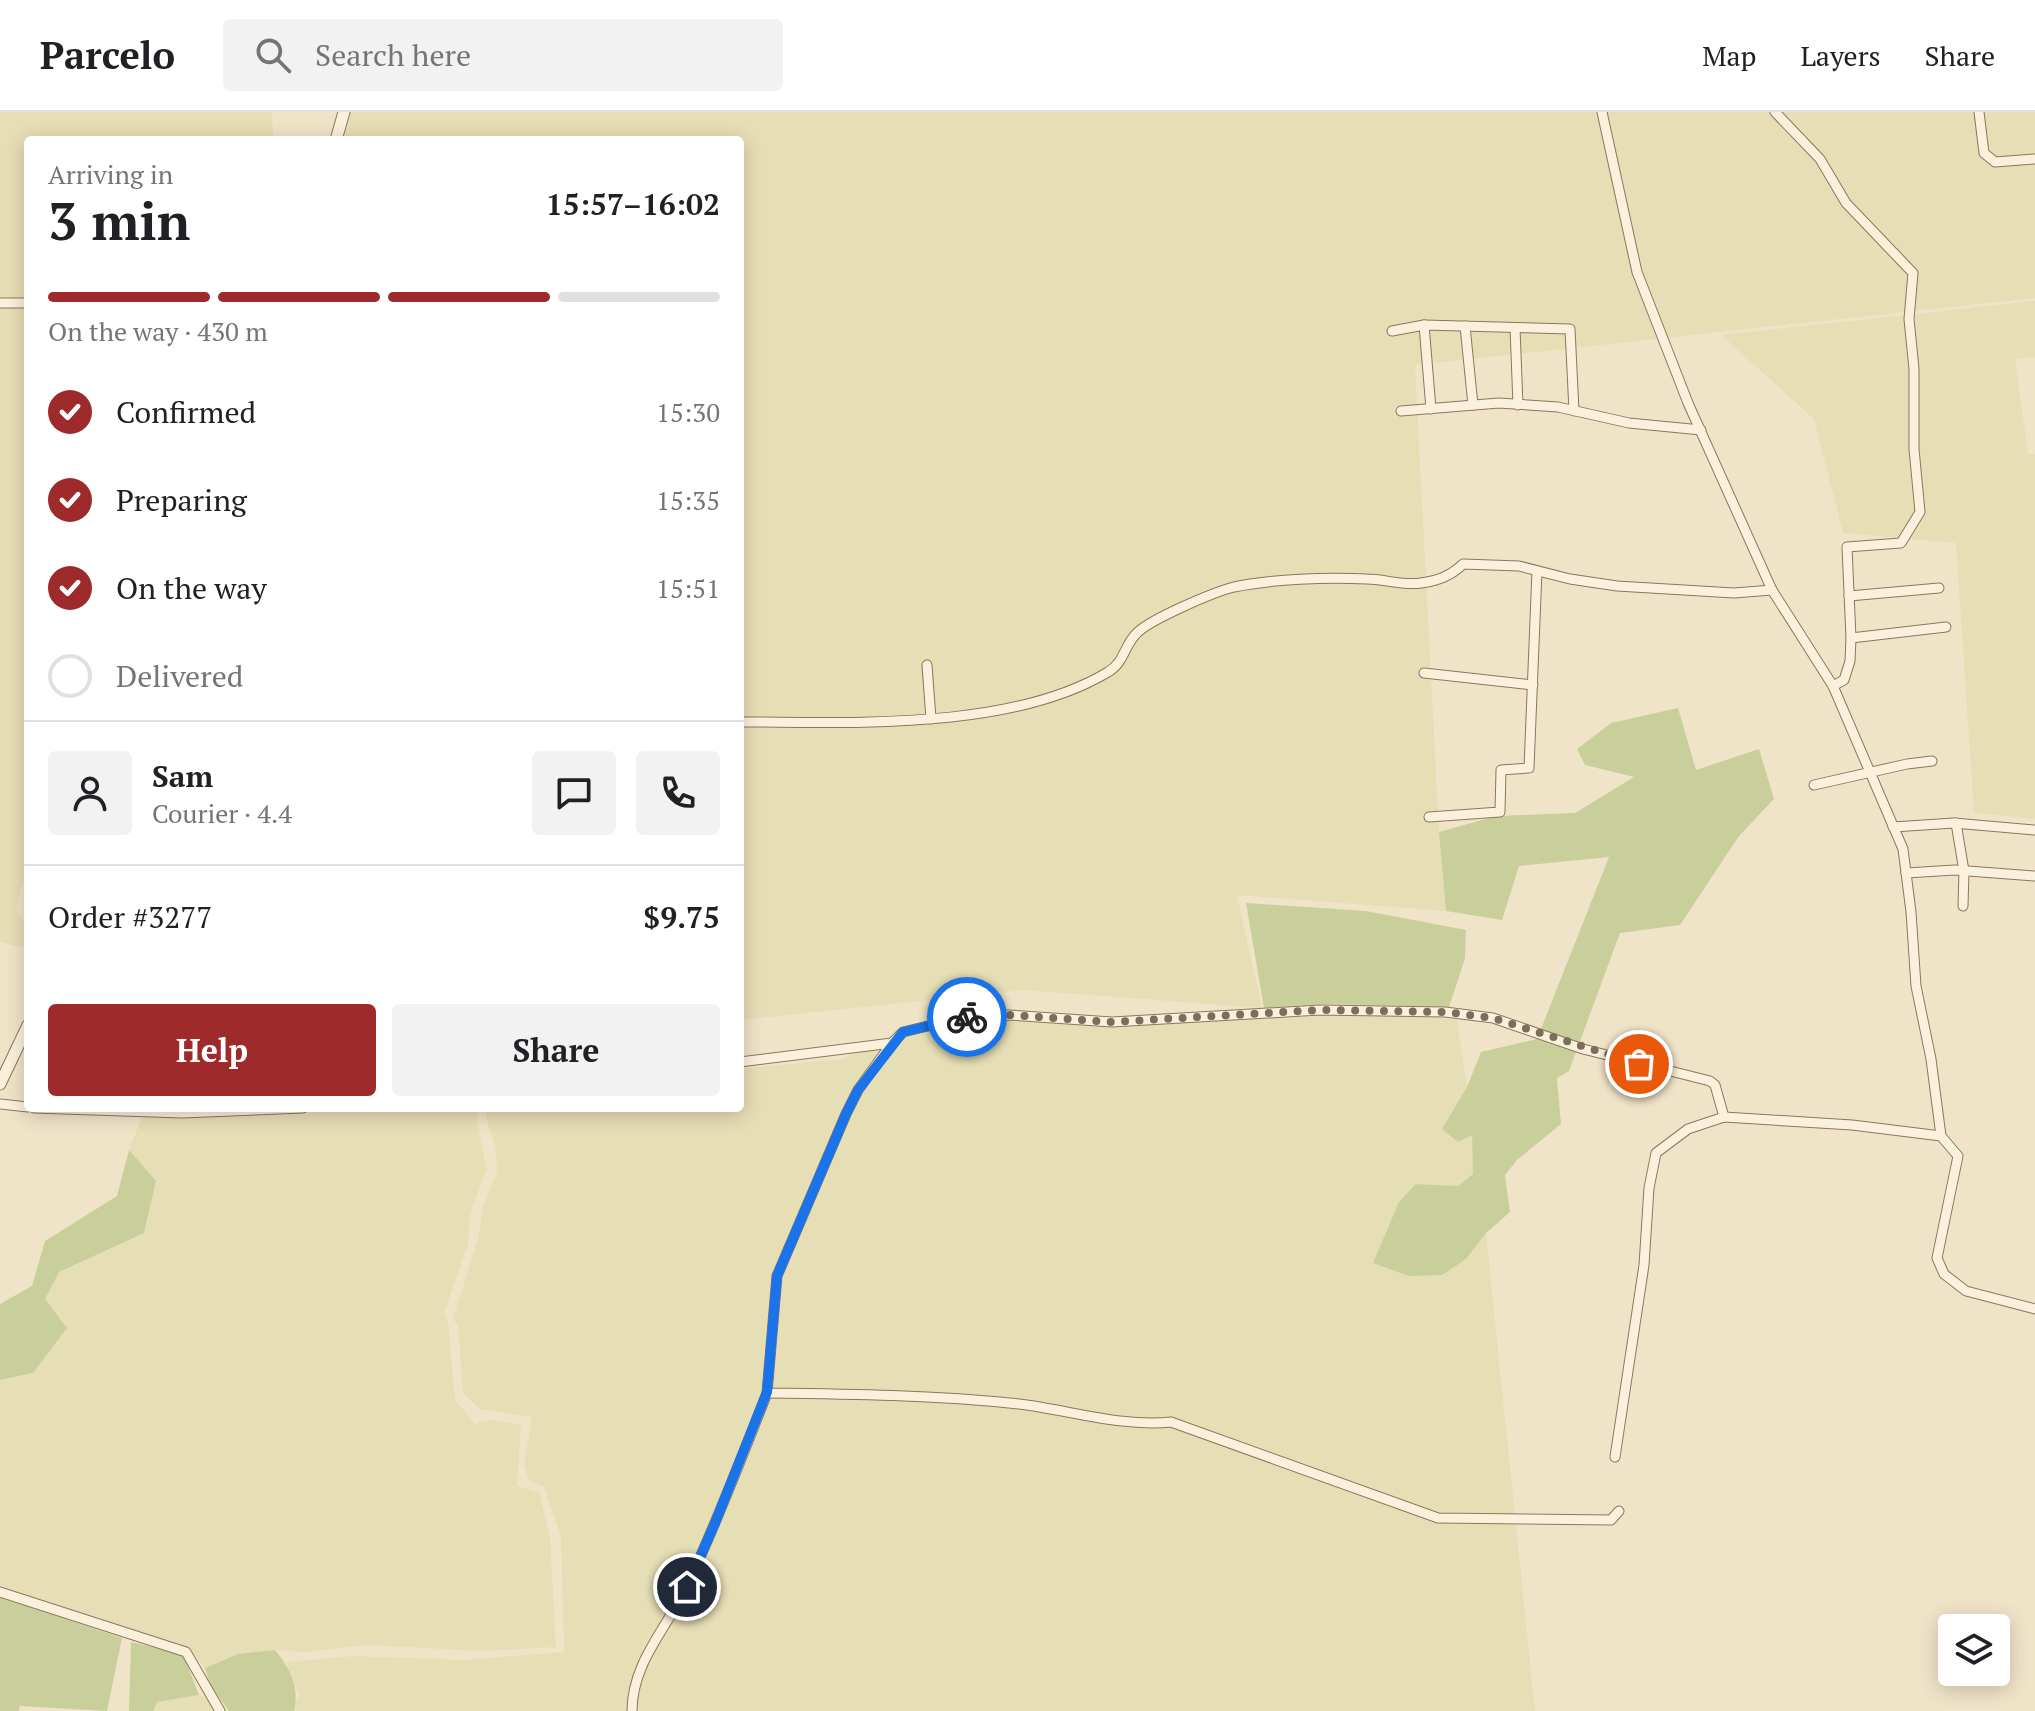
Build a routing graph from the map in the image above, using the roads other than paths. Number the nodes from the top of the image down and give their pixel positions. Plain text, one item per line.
1 (344, 112) edge
2 (1602, 112) edge
3 (1775, 112) edge
4 (1979, 112) edge
5 (337, 136) edge
6 (2035, 159) edge
7 (0, 303) edge
8 (24, 303) edge
9 (1424, 325) junction
10 (1465, 326) junction
11 (1515, 328) junction
12 (1392, 331) dead end
13 (1473, 405) junction
14 (1518, 405) junction
15 (1431, 409) junction
16 (1401, 411) dead end
17 (1574, 411) junction
18 (1701, 430) junction
19 (1537, 571) junction
20 (1939, 588) dead end
21 (1772, 590) junction
22 (1849, 596) junction
23 (1946, 627) dead end
24 (1851, 638) junction
25 (927, 665) dead end
26 (1424, 673) dead end
27 (1533, 685) junction
28 (1833, 686) junction
29 (931, 719) junction
30 (744, 722) edge
31 (1932, 761) dead end
32 (1871, 774) junction
33 (1814, 785) dead end
34 (1429, 817) dead end
35 (1956, 823) junction
36 (1893, 827) junction
37 (2035, 830) edge
38 (1964, 871) junction
39 (1906, 873) junction
40 (2035, 876) edge
41 (1963, 906) dead end
42 (24, 1033) edge
43 (892, 1043) junction
44 (744, 1062) edge
45 (0, 1084) edge
46 (0, 1104) edge
47 (24, 1107) edge
48 (152, 1112) edge
49 (206, 1112) edge
50 (1724, 1117) junction
51 (1941, 1136) junction
52 (2035, 1309) edge
53 (767, 1393) junction
54 (1615, 1457) dead end
55 (1619, 1511) dead end
56 (0, 1592) edge
57 (220, 1711) edge
58 (632, 1711) edge

1 - 5 street
2 - 18 street
3 - 22 street
4 - 6 street
7 - 8 street
9 - 10 street
9 - 12 street
9 - 15 street
10 - 11 street
10 - 13 street
11 - 14 street
11 - 17 street
13 - 14 street
13 - 15 street
14 - 17 street
15 - 16 street
17 - 18 street
18 - 21 street
19 - 21 street
19 - 27 street
19 - 29 street
20 - 22 street
21 - 28 street
22 - 24 street
23 - 24 street
24 - 28 street
25 - 29 street
26 - 27 street
27 - 34 street
28 - 32 street
29 - 30 street
31 - 32 street
32 - 33 street
32 - 36 street
35 - 36 street
35 - 37 street
35 - 38 street
36 - 39 street
38 - 39 street
38 - 40 street
38 - 41 street
39 - 51 street
42 - 45 street
43 - 44 street
43 - 50 street
43 - 53 street
46 - 47 street
48 - 49 street
50 - 51 street
50 - 54 street
51 - 52 street
53 - 55 street
53 - 58 street
56 - 57 street

